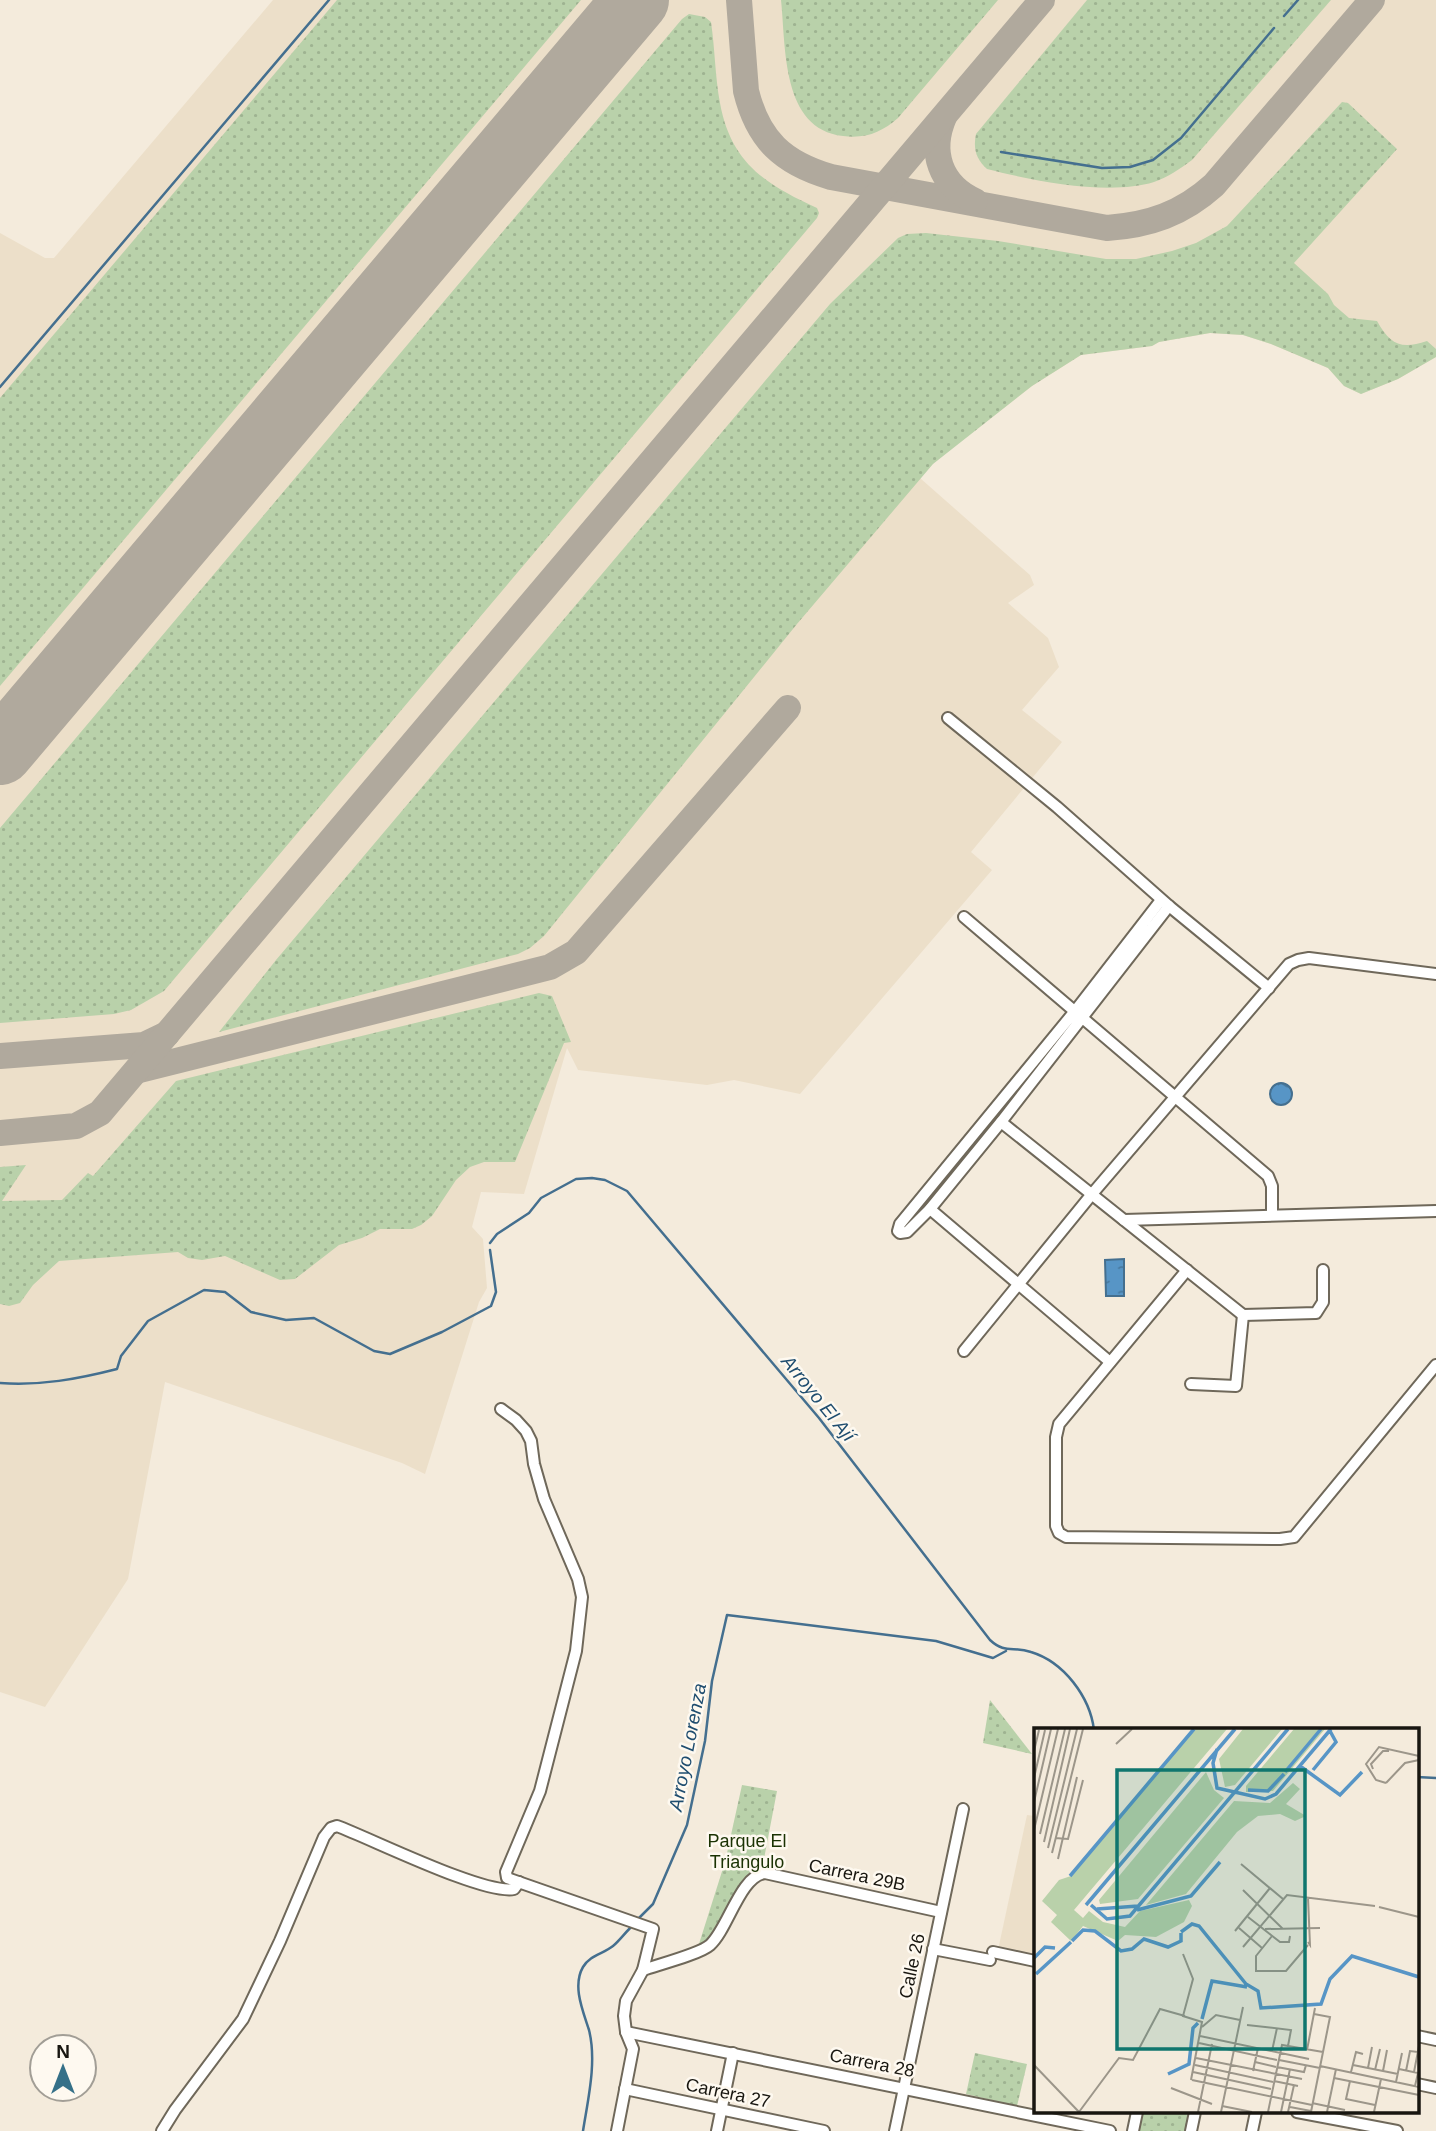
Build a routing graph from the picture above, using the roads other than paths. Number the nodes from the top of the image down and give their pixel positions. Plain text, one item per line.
1 (948, 718) dead end
2 (1165, 903) junction
3 (964, 917) dead end
4 (1436, 974) edge
5 (1269, 988) junction
6 (1079, 1014) junction
7 (1175, 1097) junction
8 (1001, 1122) junction
9 (1092, 1195) junction
10 (930, 1209) junction
11 (1436, 1212) edge
12 (1272, 1214) junction
13 (1124, 1220) junction
14 (1323, 1269) dead end
15 (1187, 1270) junction
16 (1019, 1285) junction
17 (1243, 1315) junction
18 (964, 1351) dead end
19 (1110, 1363) junction
20 (1436, 1365) edge
21 (1191, 1384) dead end
22 (501, 1409) dead end
23 (963, 1809) dead end
24 (519, 1882) junction
25 (941, 1912) junction
26 (933, 1949) junction
27 (1034, 1961) edge
28 (643, 1970) junction
29 (626, 2032) junction
30 (1418, 2036) edge
31 (1436, 2040) edge
32 (733, 2053) junction
33 (1418, 2084) edge
34 (904, 2087) junction
35 (1436, 2088) edge
36 (625, 2089) junction
37 (722, 2109) junction
38 (1309, 2114) edge
39 (1079, 2128) edge
40 (162, 2131) edge
41 (617, 2131) edge
42 (717, 2131) edge
43 (824, 2131) edge
44 (895, 2131) edge
45 (1110, 2131) edge
46 (1397, 2131) edge

1 - 2 street
2 - 5 street
2 - 6 street
3 - 6 street
4 - 5 street
5 - 7 street
6 - 7 street
6 - 8 street
6 - 10 street
7 - 9 street
7 - 12 street
8 - 9 street
8 - 10 street
9 - 13 street
9 - 16 street
10 - 16 street
11 - 12 street
12 - 13 street
13 - 15 street
14 - 17 street
15 - 17 street
15 - 19 street
16 - 18 street
16 - 19 street
17 - 21 street
19 - 20 street
22 - 24 street
23 - 25 street, Calle 26
24 - 28 street
24 - 40 street
25 - 26 street, Calle 26
25 - 28 street, Carrera 29B
26 - 27 street
26 - 34 street, Calle 26
28 - 29 street
29 - 32 street, Carrera 28
29 - 36 street
30 - 31 street
32 - 34 street, Carrera 28
32 - 37 street
33 - 35 street
34 - 39 street, Carrera 28
34 - 44 street, Calle 26
36 - 37 street, Carrera 27
36 - 41 street
37 - 42 street
37 - 43 street, Carrera 27
38 - 46 street
39 - 45 street, Carrera 28

